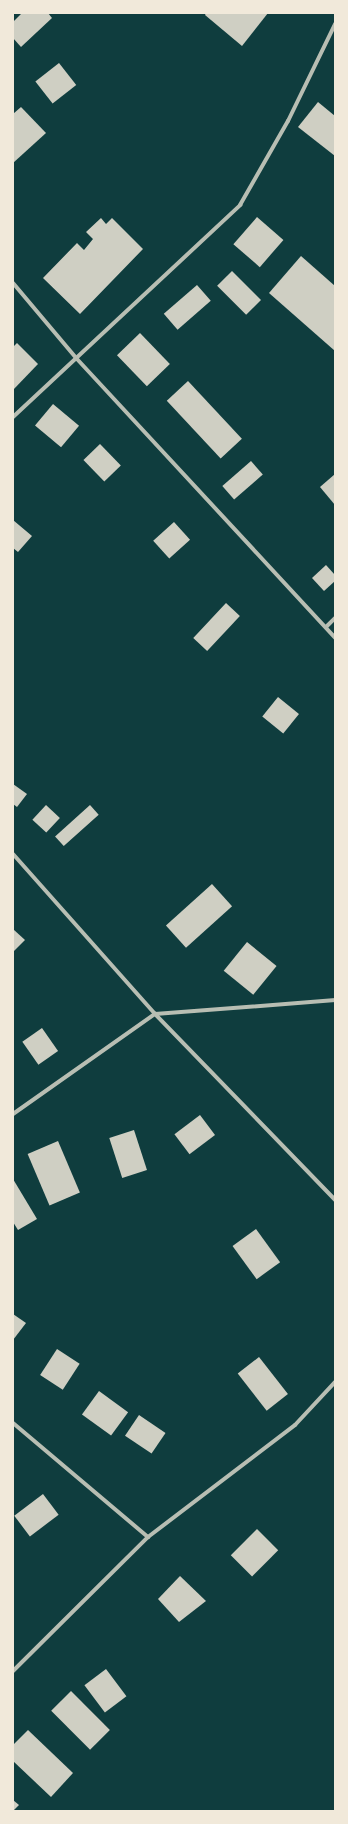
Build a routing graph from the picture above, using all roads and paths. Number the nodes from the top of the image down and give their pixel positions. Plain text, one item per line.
1 (335, 24) edge
2 (13, 283) edge
3 (77, 359) junction
4 (13, 417) edge
5 (335, 618) edge
6 (326, 627) junction
7 (335, 638) edge
8 (13, 854) edge
9 (335, 1000) edge
10 (155, 1014) junction
11 (13, 1114) edge
12 (335, 1200) edge
13 (335, 1382) edge
14 (13, 1423) edge
15 (148, 1537) junction
16 (13, 1671) edge

1 - 3 street
2 - 3 street
3 - 4 street
3 - 6 street
5 - 6 street
6 - 7 street
8 - 10 street
9 - 10 street
10 - 11 street
10 - 12 street
13 - 15 street
14 - 15 street
15 - 16 street

